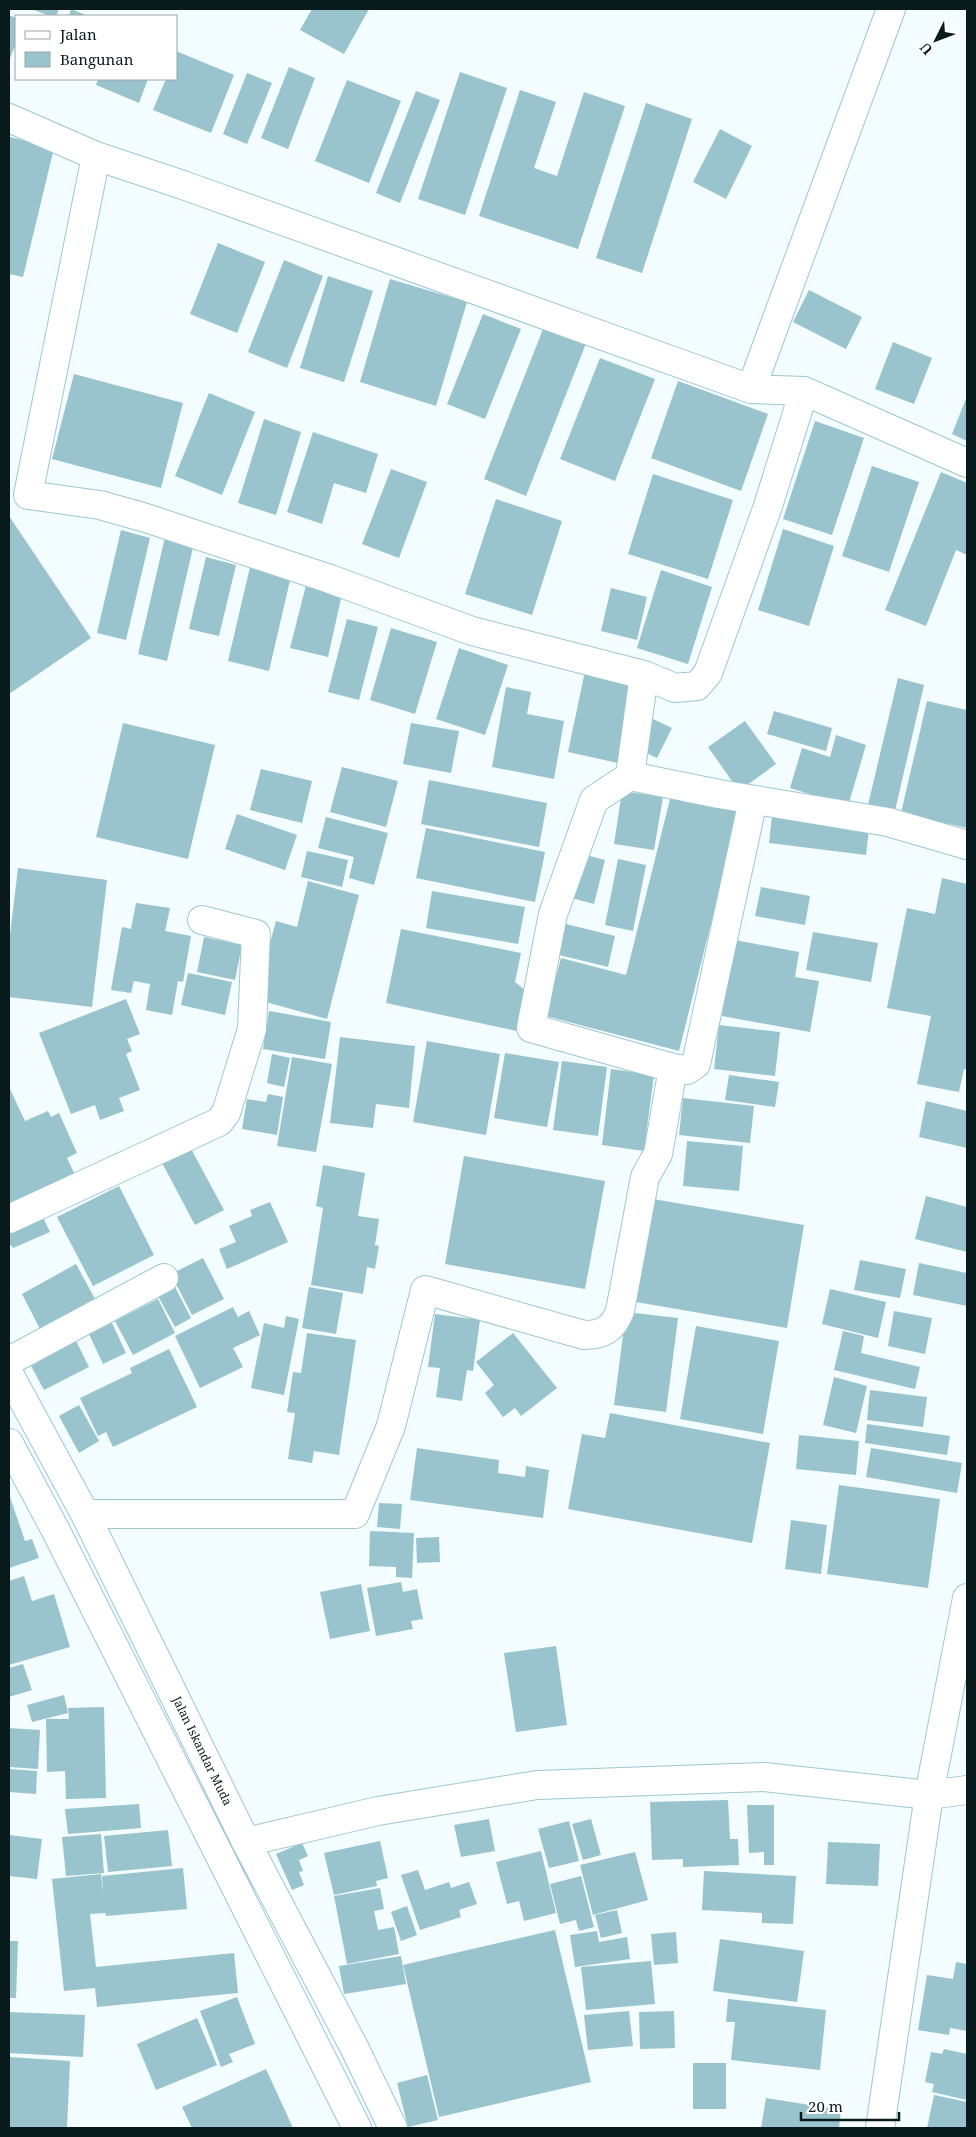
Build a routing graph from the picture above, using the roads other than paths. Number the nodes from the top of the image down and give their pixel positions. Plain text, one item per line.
1 (891, 9) edge
2 (9, 118) edge
3 (96, 156) junction
4 (751, 389) junction
5 (804, 390) junction
6 (967, 463) edge
7 (644, 675) junction
8 (630, 776) junction
9 (753, 800) junction
10 (967, 845) edge
11 (202, 920) dead end
12 (673, 1068) junction
13 (9, 1219) edge
14 (164, 1278) dead end
15 (9, 1361) edge
16 (9, 1374) edge
17 (9, 1443) edge
18 (85, 1514) junction
19 (967, 1598) edge
20 (967, 1790) edge
21 (929, 1795) junction
22 (246, 1842) junction
23 (357, 2128) edge
24 (394, 2128) edge
25 (880, 2128) edge

1 - 4 main road
2 - 3 main road
3 - 4 main road
3 - 7 main road
4 - 5 main road
5 - 6 main road
5 - 7 main road
7 - 8 main road
8 - 9 main road
8 - 12 main road
9 - 10 main road
9 - 12 main road
11 - 13 main road
12 - 18 main road
14 - 15 main road
16 - 18 main road, Jalan Iskandar Muda
17 - 23 main road
18 - 22 main road, Jalan Iskandar Muda
19 - 21 main road
20 - 21 main road
21 - 22 main road
21 - 25 main road
22 - 24 main road, Jalan Iskandar Muda

